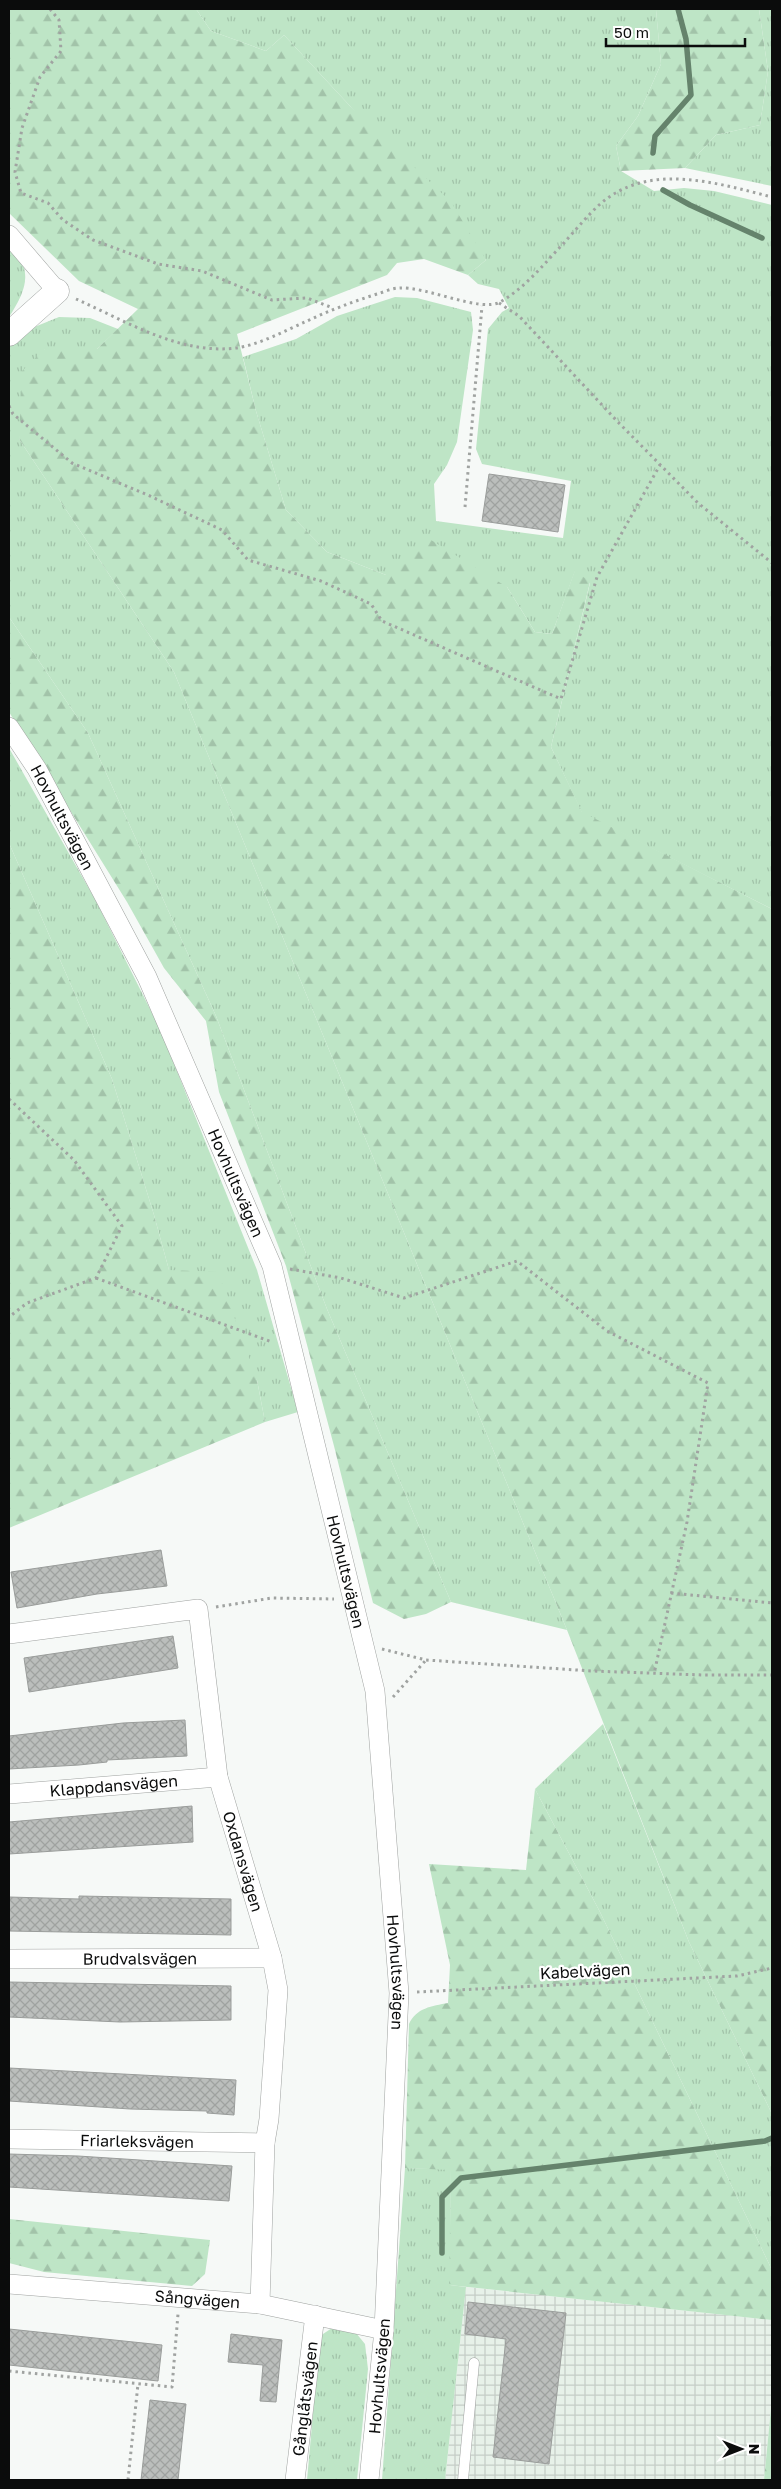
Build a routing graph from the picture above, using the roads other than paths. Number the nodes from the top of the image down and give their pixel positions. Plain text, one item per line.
1 (9, 235) edge
2 (57, 291) joint
3 (9, 334) edge
4 (9, 727) edge
5 (9, 1634) edge
6 (218, 1777) junction
7 (9, 1794) edge
8 (272, 1958) junction
9 (9, 1959) edge
10 (9, 2139) edge
11 (265, 2143) junction
12 (9, 2284) edge
13 (260, 2304) junction
14 (315, 2315) junction
15 (384, 2330) junction
16 (474, 2363) dead end
17 (296, 2480) edge
18 (368, 2480) edge
19 (463, 2480) edge

1 - 2 street
2 - 3 street
4 - 15 street, Hovhultsvägen
5 - 6 street, Oxdansvägen
6 - 7 street, Klappdansvägen
6 - 8 street, Oxdansvägen
8 - 9 street, Brudvalsvägen
8 - 11 street, Oxdansvägen
10 - 11 street, Friarleksvägen
11 - 13 street, Oxdansvägen
12 - 13 street, Sångvägen
13 - 14 street, Sångvägen
14 - 15 street, Sångvägen
14 - 17 street, Gånglåtsvägen
15 - 18 street, Hovhultsvägen
16 - 19 lane

